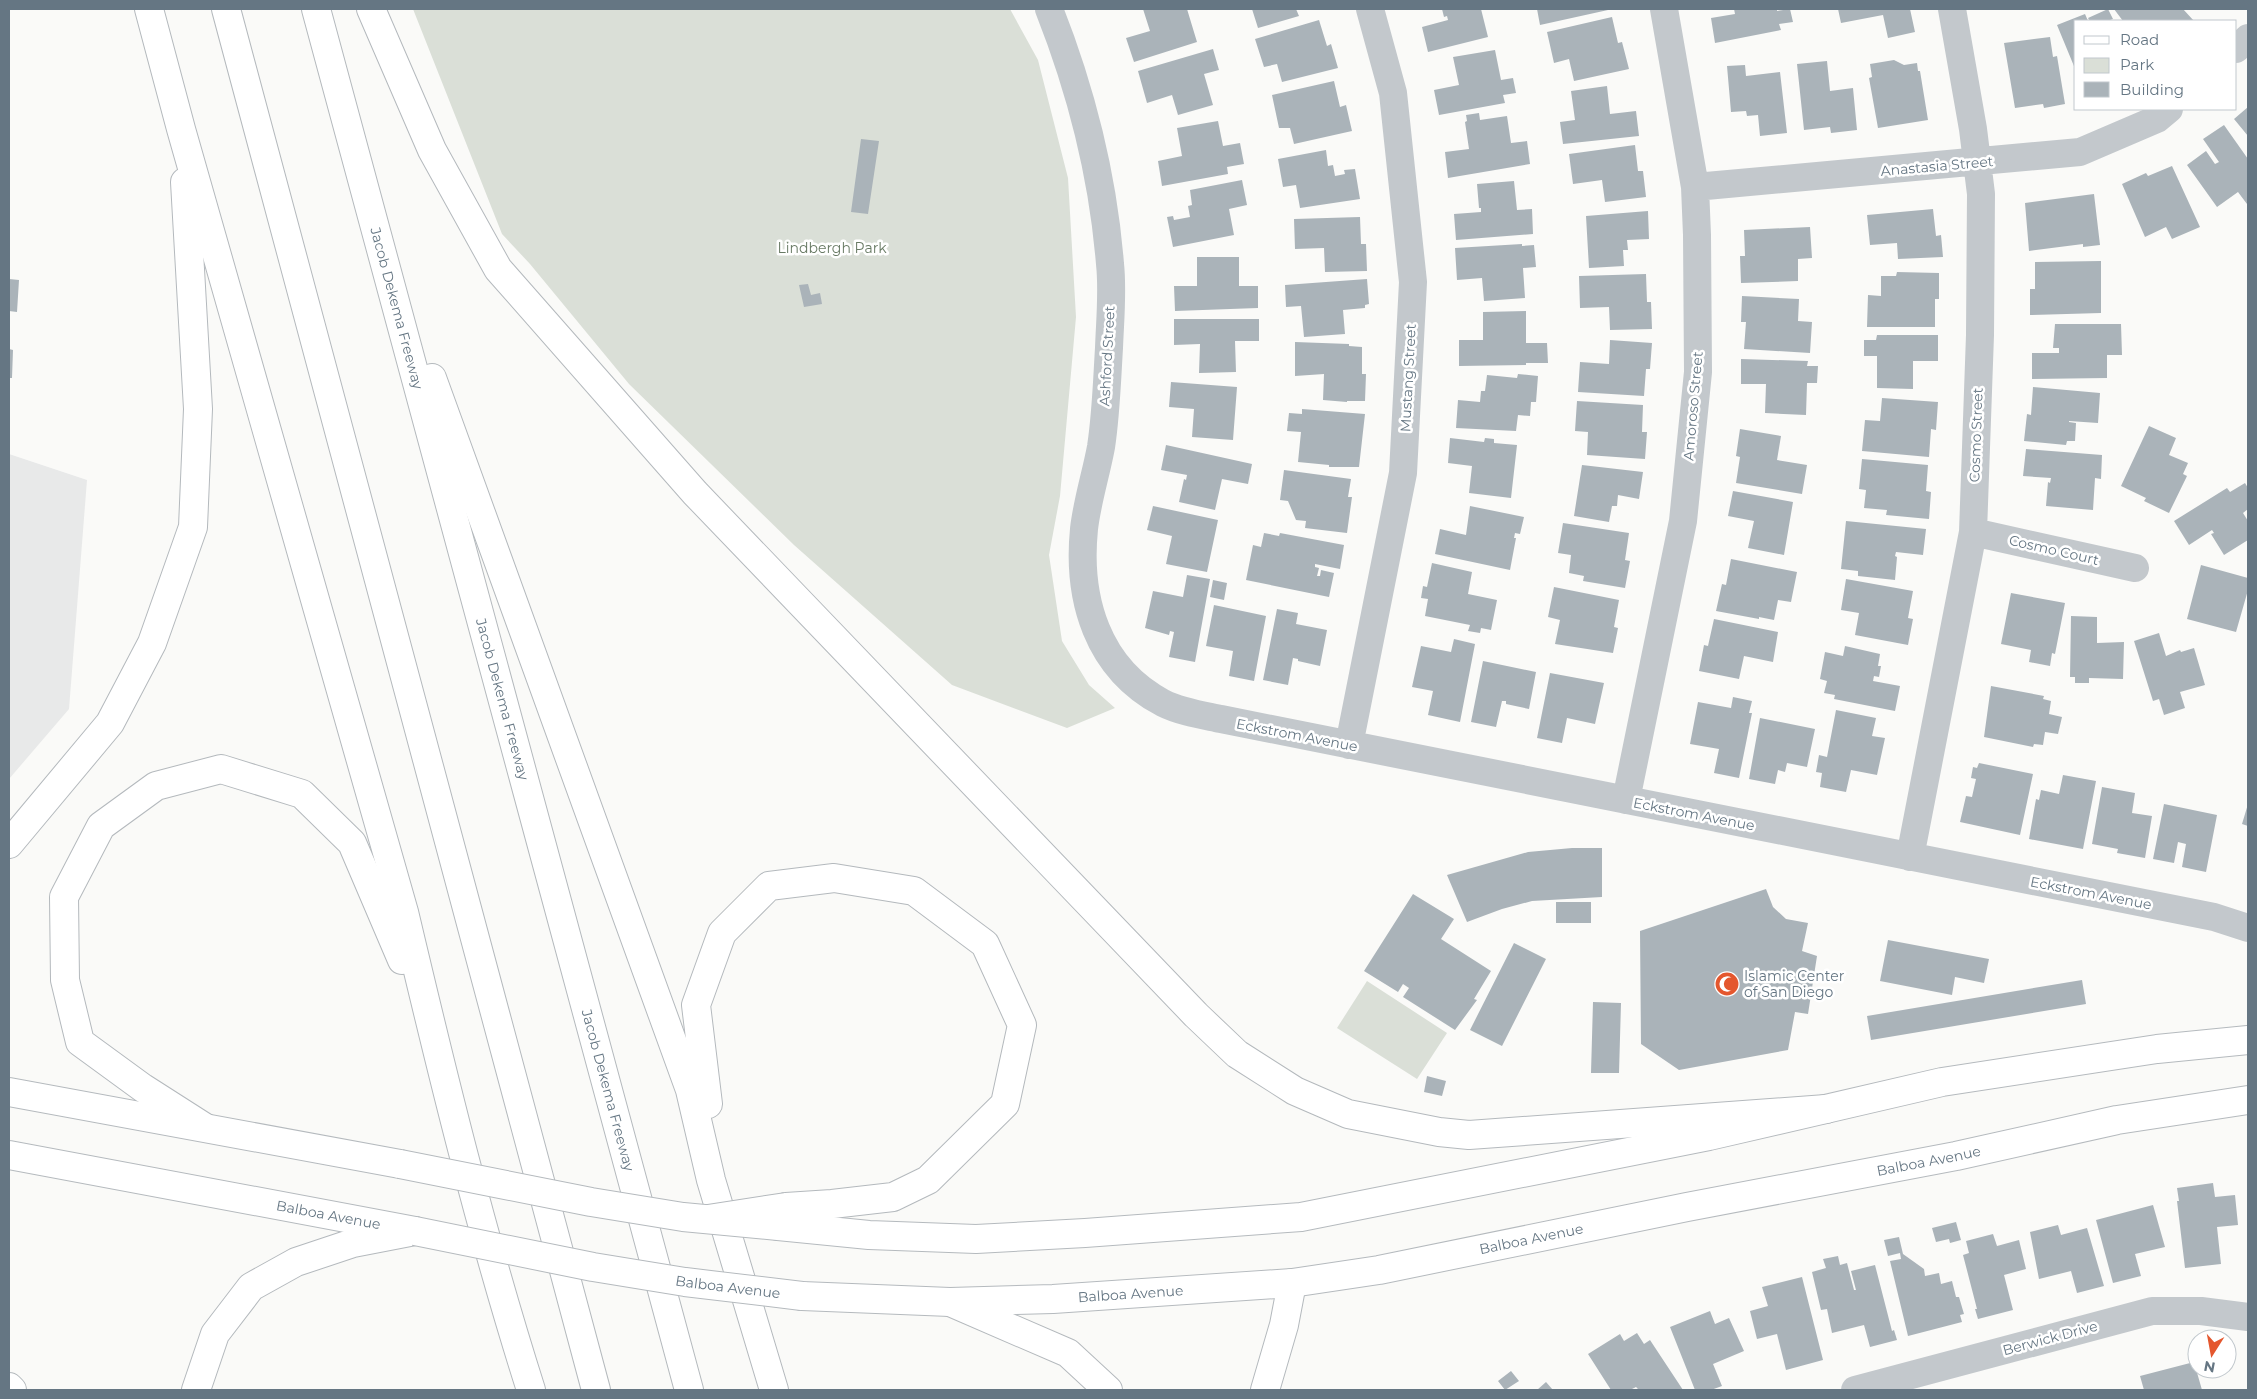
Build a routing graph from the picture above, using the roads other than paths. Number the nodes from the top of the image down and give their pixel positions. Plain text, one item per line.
1 (149, 9) edge
2 (226, 9) edge
3 (316, 9) edge
4 (371, 9) edge
5 (1048, 9) edge
6 (1370, 9) edge
7 (1664, 9) edge
8 (1952, 9) edge
9 (2248, 38) edge
10 (2237, 48) edge
11 (2167, 110) edge
12 (181, 129) junction
13 (1977, 163) junction
14 (1695, 187) junction
15 (368, 203) junction
16 (1972, 532) junction
17 (2135, 568) dead end
18 (1144, 690) joint
19 (1349, 745) junction
20 (1626, 800) junction
21 (9, 844) edge
22 (1910, 857) junction
23 (2248, 928) edge
24 (431, 1029) junction
25 (2248, 1040) edge
26 (9, 1092) edge
27 (2248, 1100) edge
28 (1826, 1109) junction
29 (204, 1127) junction
30 (9, 1155) edge
31 (712, 1180) junction
32 (782, 1216) junction
33 (414, 1231) junction
34 (1292, 1283) junction
35 (502, 1301) junction
36 (950, 1302) junction
37 (2248, 1316) edge
38 (9, 1387) edge
39 (12, 1390) edge
40 (196, 1390) edge
41 (513, 1390) edge
42 (531, 1390) edge
43 (596, 1390) edge
44 (689, 1390) edge
45 (774, 1390) edge
46 (1108, 1390) edge
47 (1265, 1390) edge
48 (1855, 1390) edge

1 - 12 main road
2 - 43 main road
3 - 15 main road, Jacob Dekema Freeway
4 - 28 main road
5 - 18 street, Ashford Street
6 - 19 street, Mustang Street
7 - 14 street, Amoroso Street
8 - 13 street, Cosmo Street
9 - 10 street
11 - 13 street, Anastasia Street
12 - 21 main road
12 - 24 main road
13 - 14 street, Anastasia Street
13 - 16 street, Cosmo Street
14 - 20 street, Amoroso Street
15 - 31 main road
15 - 44 main road, Jacob Dekema Freeway
16 - 17 street, Cosmo Court
16 - 22 street, Cosmo Street
18 - 19 street, Eckstrom Avenue
19 - 20 street, Eckstrom Avenue
20 - 22 street, Eckstrom Avenue
22 - 23 street, Eckstrom Avenue
24 - 29 main road
24 - 35 main road
25 - 28 main road
26 - 29 main road
27 - 34 main road, Balboa Avenue
28 - 32 main road
29 - 32 main road, bridge
30 - 33 main road, Balboa Avenue
31 - 32 main road
31 - 45 main road
33 - 36 main road, Balboa Avenue, bridge
33 - 40 main road
34 - 36 main road, Balboa Avenue
34 - 47 main road
35 - 41 main road
35 - 42 main road
36 - 46 main road
37 - 48 street, Berwick Drive
38 - 39 main road

